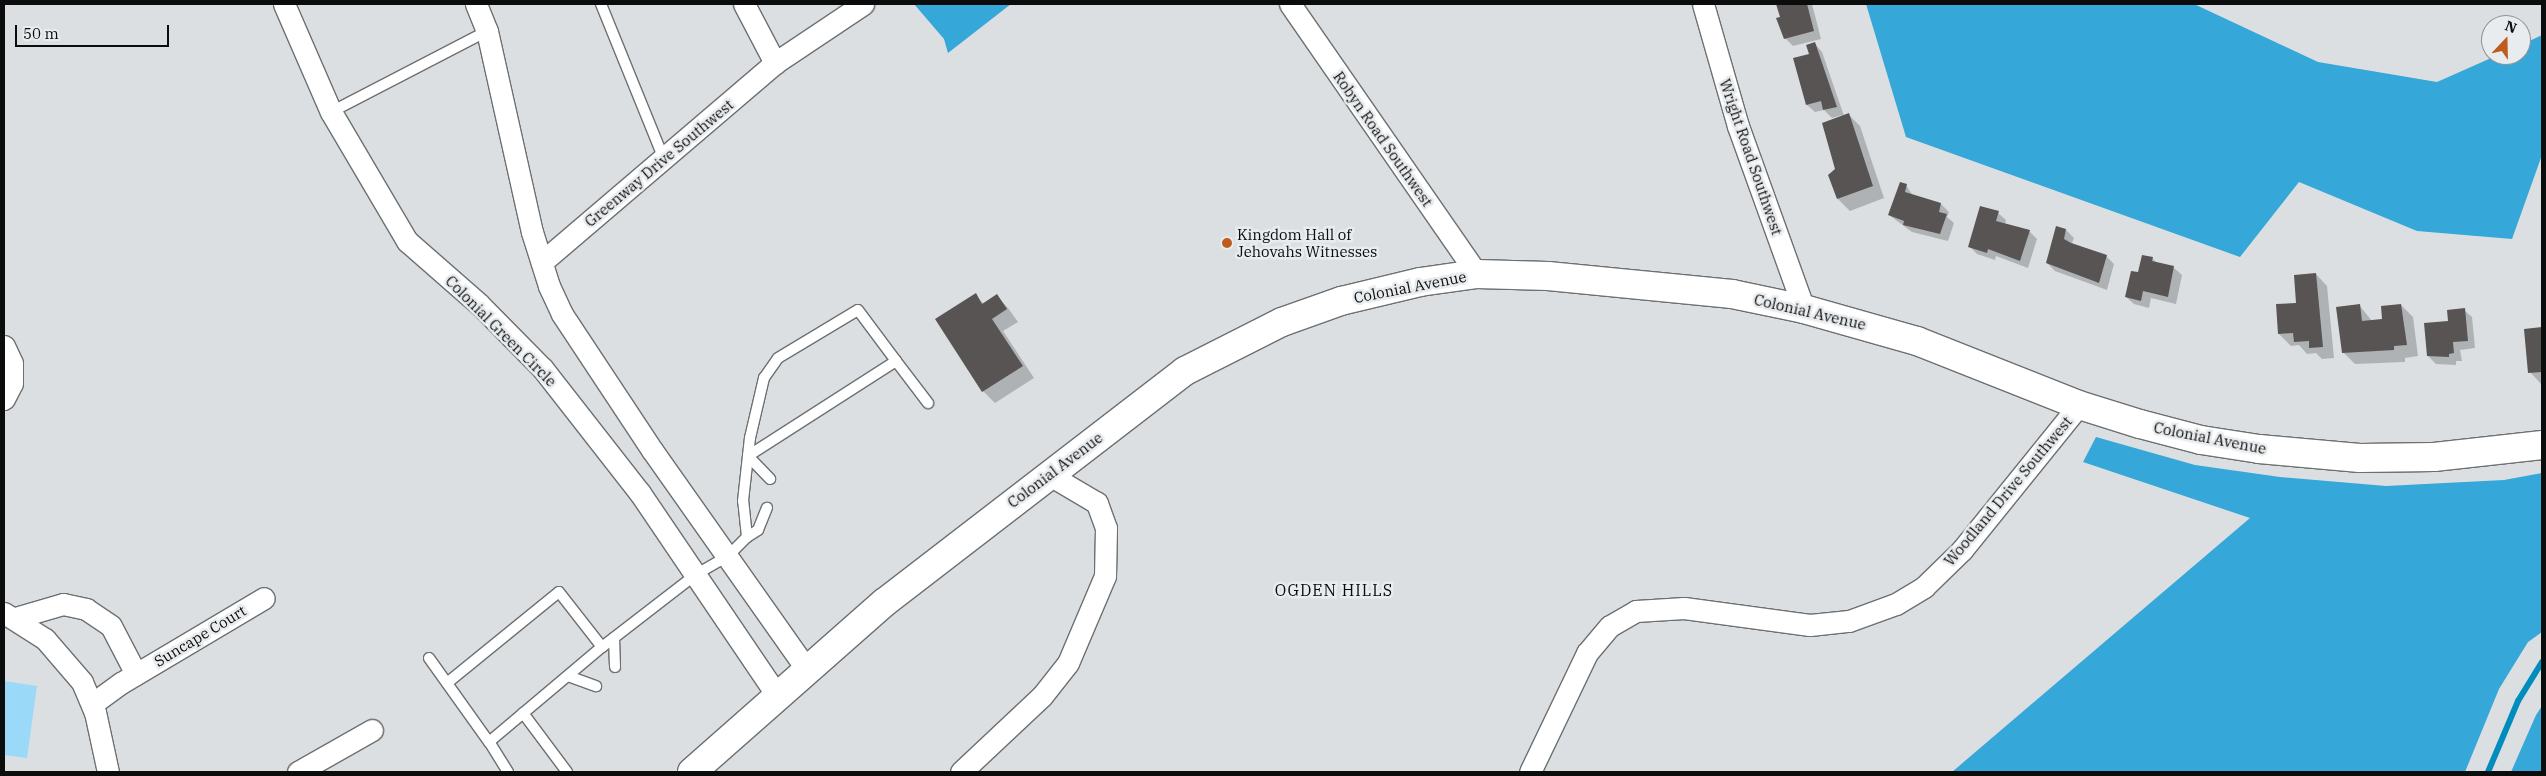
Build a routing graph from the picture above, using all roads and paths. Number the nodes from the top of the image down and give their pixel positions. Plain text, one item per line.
1 (284, 4) edge
2 (476, 4) edge
3 (601, 4) edge
4 (744, 4) edge
5 (863, 4) edge
6 (1290, 4) edge
7 (1703, 4) edge
8 (487, 31) junction
9 (775, 63) junction
10 (331, 112) junction
11 (664, 160) junction
12 (542, 262) junction
13 (1477, 274) junction
14 (1804, 309) junction
15 (4, 346) edge
16 (896, 361) junction
17 (4, 399) edge
18 (928, 403) dead end
19 (2079, 405) junction
20 (2542, 445) edge
21 (748, 456) junction
22 (1048, 474) junction
23 (770, 479) dead end
24 (767, 508) dead end
25 (747, 537) junction
26 (728, 555) junction
27 (695, 575) junction
28 (264, 598) dead end
29 (9, 616) edge
30 (614, 638) junction
31 (602, 647) junction
32 (430, 658) dead end
33 (615, 667) dead end
34 (808, 671) junction
35 (136, 674) junction
36 (568, 676) junction
37 (447, 683) junction
38 (596, 686) dead end
39 (777, 695) junction
40 (92, 704) junction
41 (523, 713) junction
42 (372, 730) dead end
43 (488, 742) junction
44 (108, 772) edge
45 (298, 772) edge
46 (508, 772) edge
47 (567, 772) edge
48 (692, 772) edge
49 (961, 772) edge
50 (1530, 772) edge

1 - 10 street, Colonial Green Circle
2 - 8 street
3 - 11 lane
4 - 9 street
5 - 9 street, Greenway Drive Southwest
6 - 13 street, Robyn Road Southwest
7 - 14 street, Wright Road Southwest
8 - 10 lane
8 - 12 street
9 - 11 street, Greenway Drive Southwest
10 - 27 street, Colonial Green Circle
11 - 12 street, Greenway Drive Southwest
12 - 26 street
13 - 14 main road, Colonial Avenue
13 - 22 main road, Colonial Avenue
14 - 19 main road, Colonial Avenue
15 - 17 street
16 - 18 lane
16 - 21 lane
16 - 21 lane
19 - 20 main road, Colonial Avenue
19 - 50 street, Woodland Drive Southwest
21 - 23 lane
21 - 25 lane
22 - 34 main road, Colonial Avenue
22 - 49 street
24 - 25 lane
25 - 26 lane
26 - 27 lane
26 - 34 street
27 - 30 lane
27 - 39 street, Colonial Green Circle
28 - 35 street, Suncape Court
29 - 35 street, Suncape Court
29 - 40 street
30 - 31 lane
30 - 33 lane
31 - 36 lane
31 - 37 lane
32 - 37 lane
34 - 39 main road, Colonial Avenue
35 - 40 street, Suncape Court
36 - 38 lane
36 - 41 lane
37 - 43 lane
39 - 48 main road, Colonial Avenue
40 - 44 street
41 - 43 lane
41 - 47 lane
42 - 45 street
43 - 46 lane

